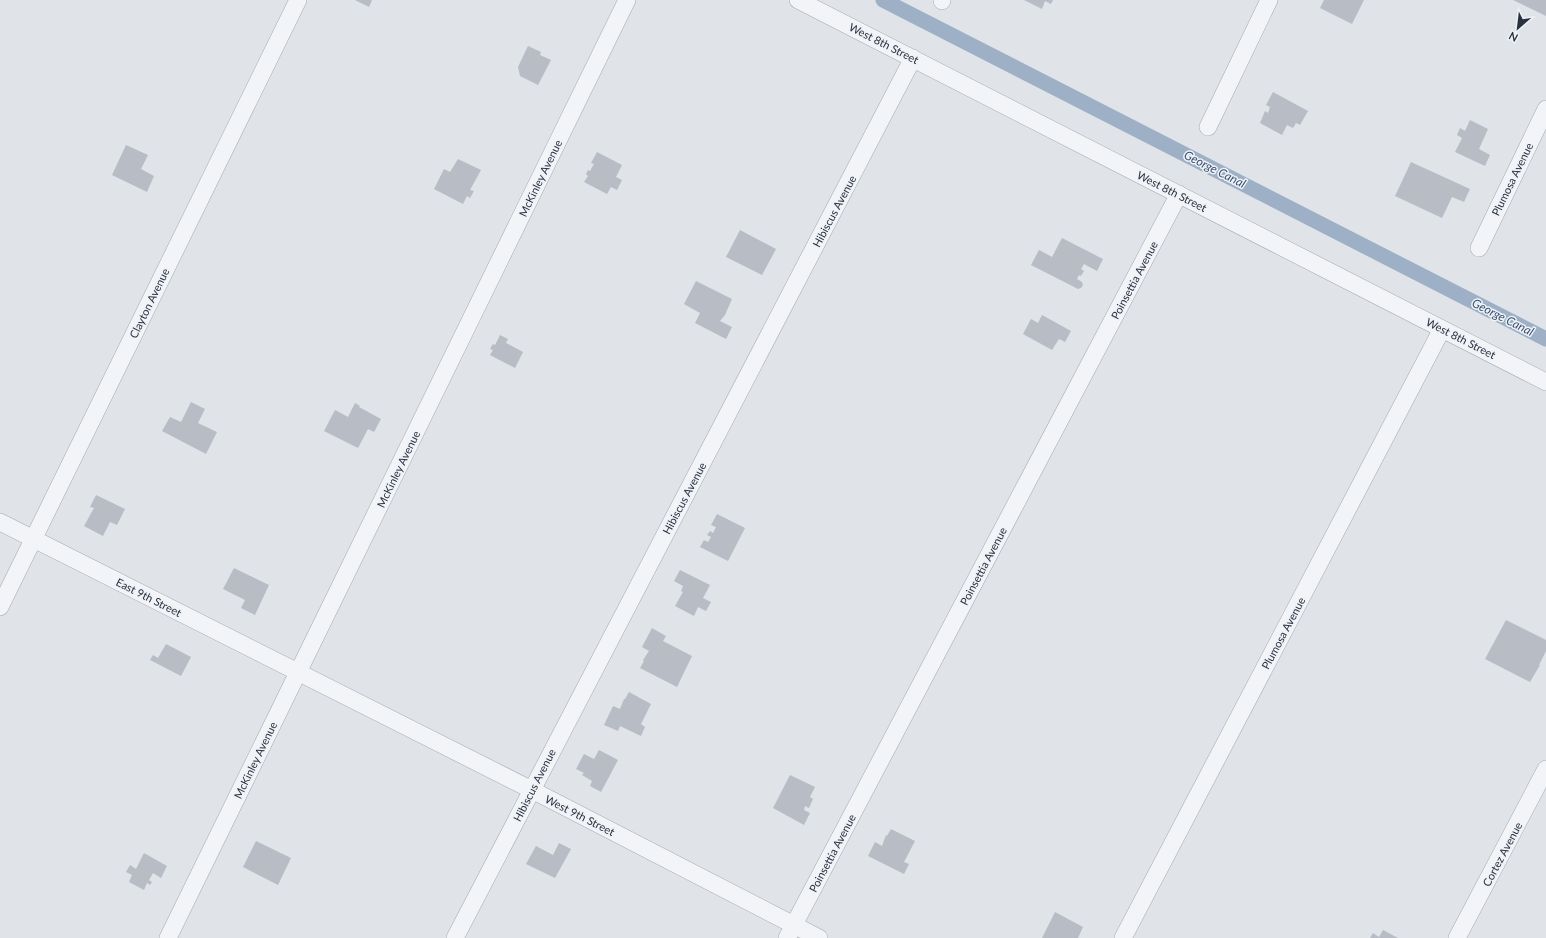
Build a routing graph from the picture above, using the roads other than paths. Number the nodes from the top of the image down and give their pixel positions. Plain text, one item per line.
1 (298, 0) edge
2 (627, 0) edge
3 (798, 0) edge
4 (1269, 0) edge
5 (913, 58) junction
6 (1546, 109) edge
7 (1208, 127) dead end
8 (1179, 194) junction
9 (1479, 248) dead end
10 (1442, 329) junction
11 (1546, 382) edge
12 (0, 522) edge
13 (34, 539) junction
14 (0, 607) edge
15 (299, 672) junction
16 (1546, 769) edge
17 (532, 790) junction
18 (791, 932) edge
19 (168, 938) edge
20 (455, 938) edge
21 (819, 938) edge
22 (1123, 938) edge
23 (1457, 938) edge

1 - 13 street, Clayton Avenue
2 - 15 street, McKinley Avenue
3 - 5 street, West 8th Street
4 - 7 street
5 - 8 street, West 8th Street
5 - 17 street, Hibiscus Avenue
6 - 9 street, Plumosa Avenue
8 - 10 street, West 8th Street
8 - 18 street, Poinsettia Avenue
10 - 11 street, West 8th Street
10 - 22 street, Plumosa Avenue
12 - 13 street, East 9th Street
13 - 14 street, Clayton Avenue
13 - 15 street, East 9th Street
15 - 17 street, West 9th Street
15 - 19 street, McKinley Avenue
16 - 23 street, Cortez Avenue
17 - 18 street, West 9th Street
17 - 20 street, Hibiscus Avenue
18 - 21 street, West 9th Street

